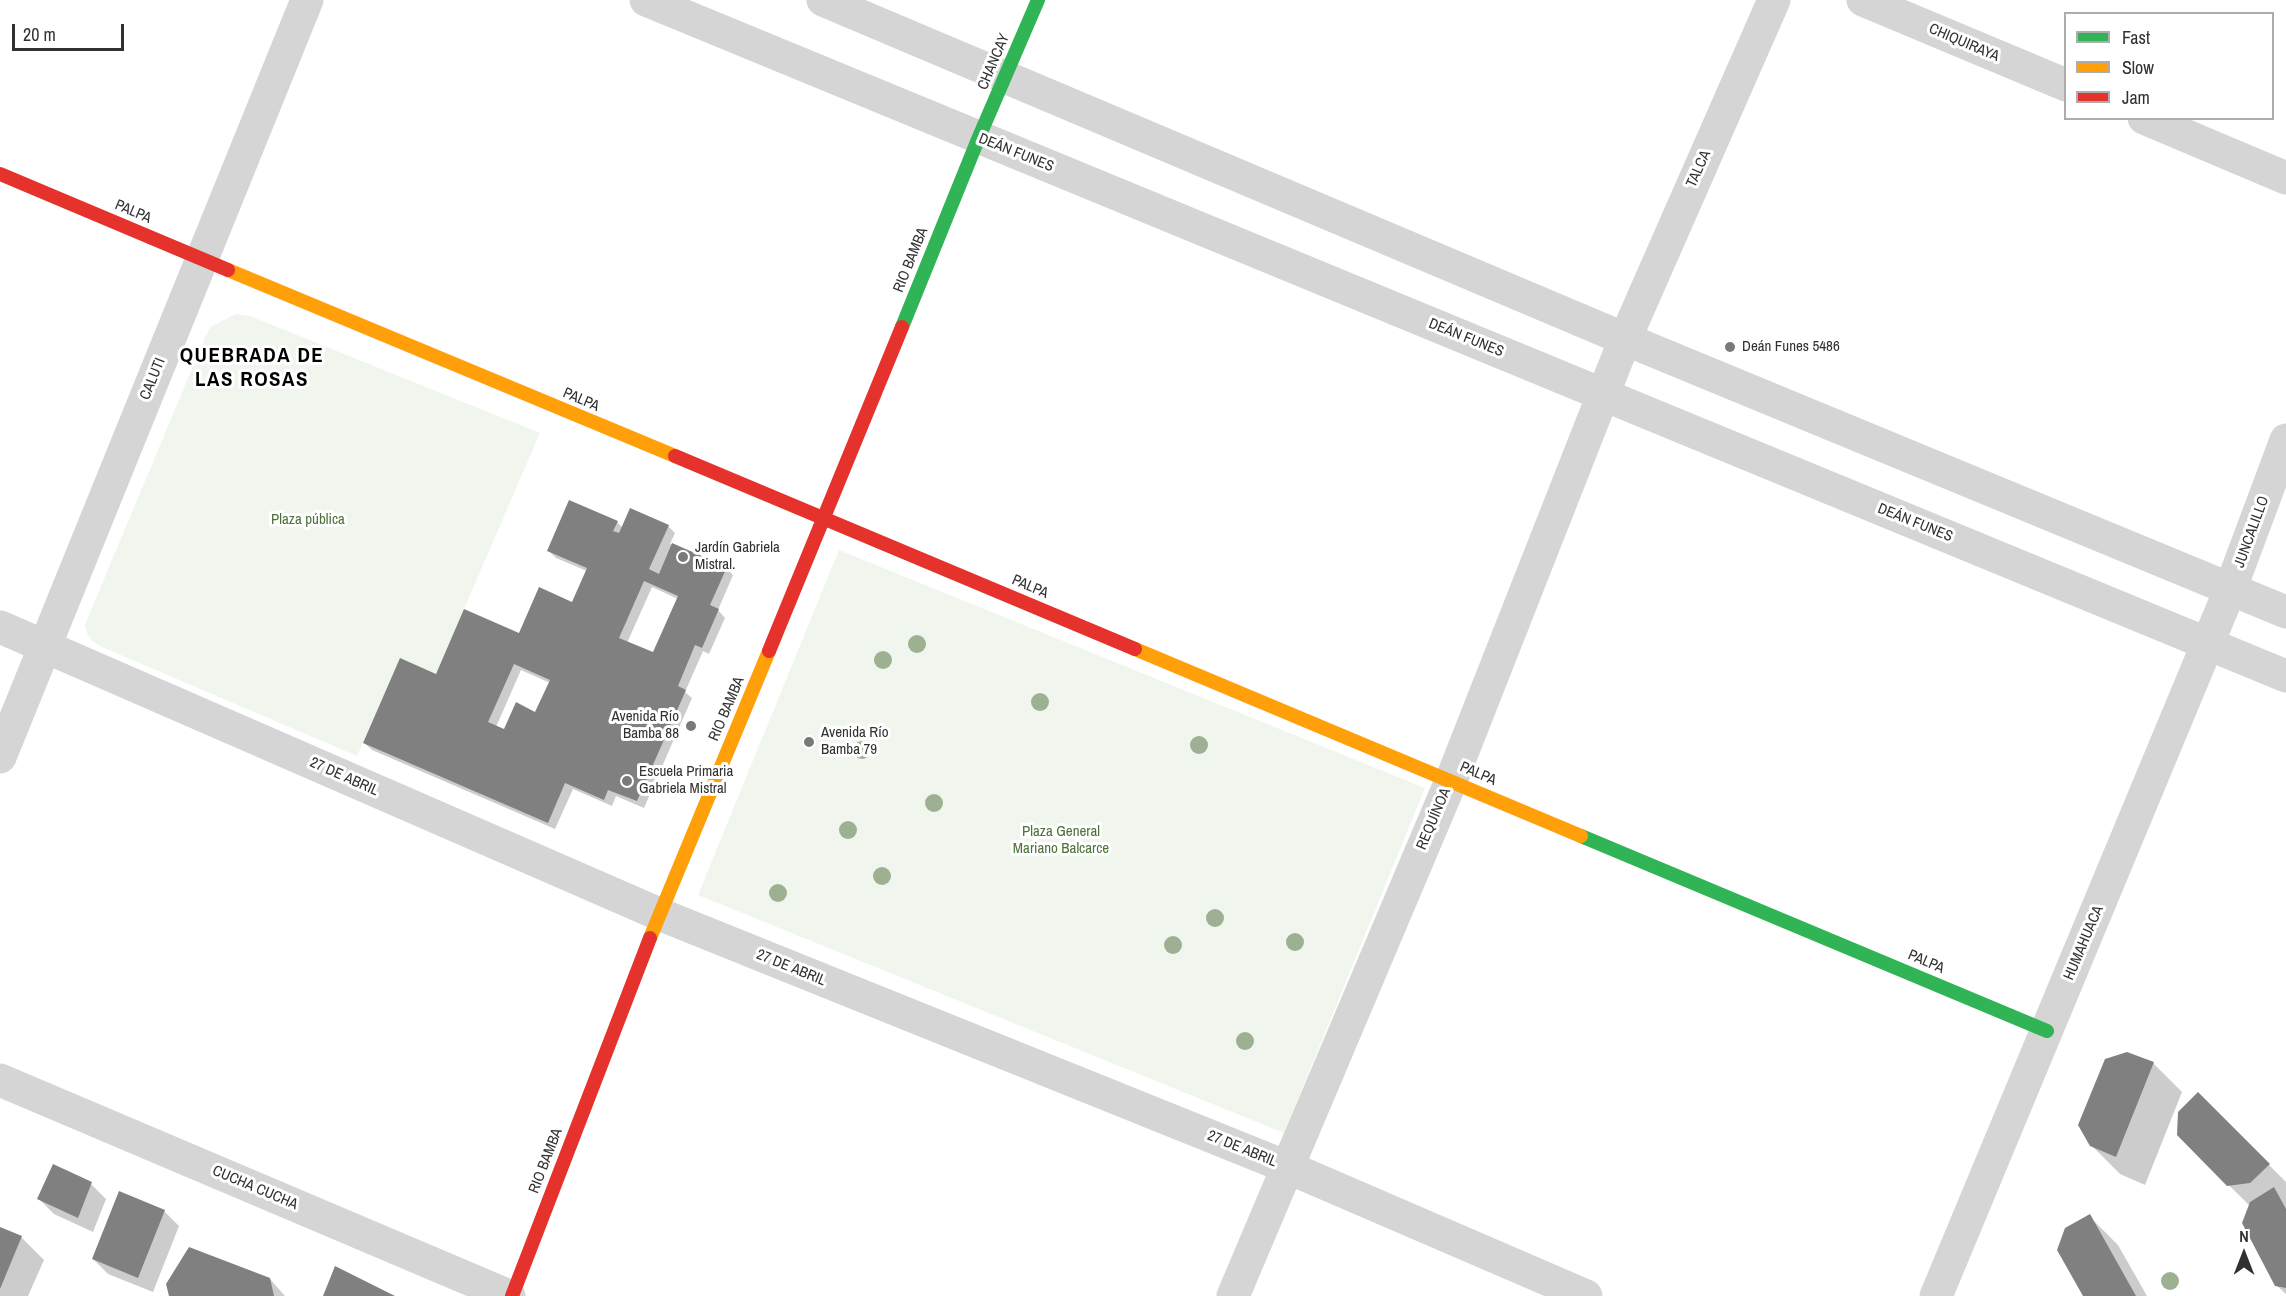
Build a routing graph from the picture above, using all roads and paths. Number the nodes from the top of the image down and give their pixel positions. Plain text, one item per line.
1 (307, 0) edge
2 (646, 0) edge
3 (823, 0) edge
4 (1038, 0) edge
5 (1774, 0) edge
6 (1863, 0) edge
7 (1006, 76) junction
8 (2064, 84) edge
9 (2149, 120) edge
10 (979, 137) junction
11 (0, 174) edge
12 (2286, 178) edge
13 (202, 258) junction
14 (1625, 339) junction
15 (1604, 395) junction
16 (2286, 440) edge
17 (824, 519) junction
18 (2230, 590) junction
19 (2286, 612) edge
20 (0, 627) edge
21 (2208, 644) junction
22 (45, 646) junction
23 (2286, 676) edge
24 (0, 758) edge
25 (1451, 781) junction
26 (659, 915) junction
27 (2047, 1031) junction
28 (0, 1080) edge
29 (1287, 1167) junction
30 (511, 1296) edge
31 (1233, 1296) edge
32 (1586, 1296) edge
33 (1936, 1296) edge

1 - 13 street, CALUTI
2 - 10 street, DEÁN FUNES
3 - 7 street
4 - 7 street, CHANCAY
5 - 14 street, TALCA
6 - 8 street, CHIQUIRAYA
7 - 10 street, CHANCAY
7 - 14 street
9 - 12 street
10 - 15 street, DEÁN FUNES
10 - 17 street, RIO BAMBA
11 - 13 street, PALPA
13 - 17 street, PALPA
13 - 22 street, CALUTI
14 - 15 street, REQUÍNOA
14 - 18 street
15 - 21 street, DEÁN FUNES
15 - 25 street, REQUÍNOA
16 - 18 street, JUNCALILLO
17 - 25 street, PALPA
17 - 26 street, RIO BAMBA
18 - 19 street
18 - 21 street, HUMAHUACA
20 - 22 street, 27 DE ABRIL
21 - 23 street, DEÁN FUNES
21 - 27 street, HUMAHUACA
22 - 24 street, CALUTI
22 - 26 street, 27 DE ABRIL
25 - 27 street, PALPA
25 - 29 street, REQUÍNOA
26 - 29 street, 27 DE ABRIL
26 - 30 street, RIO BAMBA
27 - 33 street, HUMAHUACA
28 - 30 street, CUCHA CUCHA
29 - 31 street, REQUÍNOA
29 - 32 street, 27 DE ABRIL

